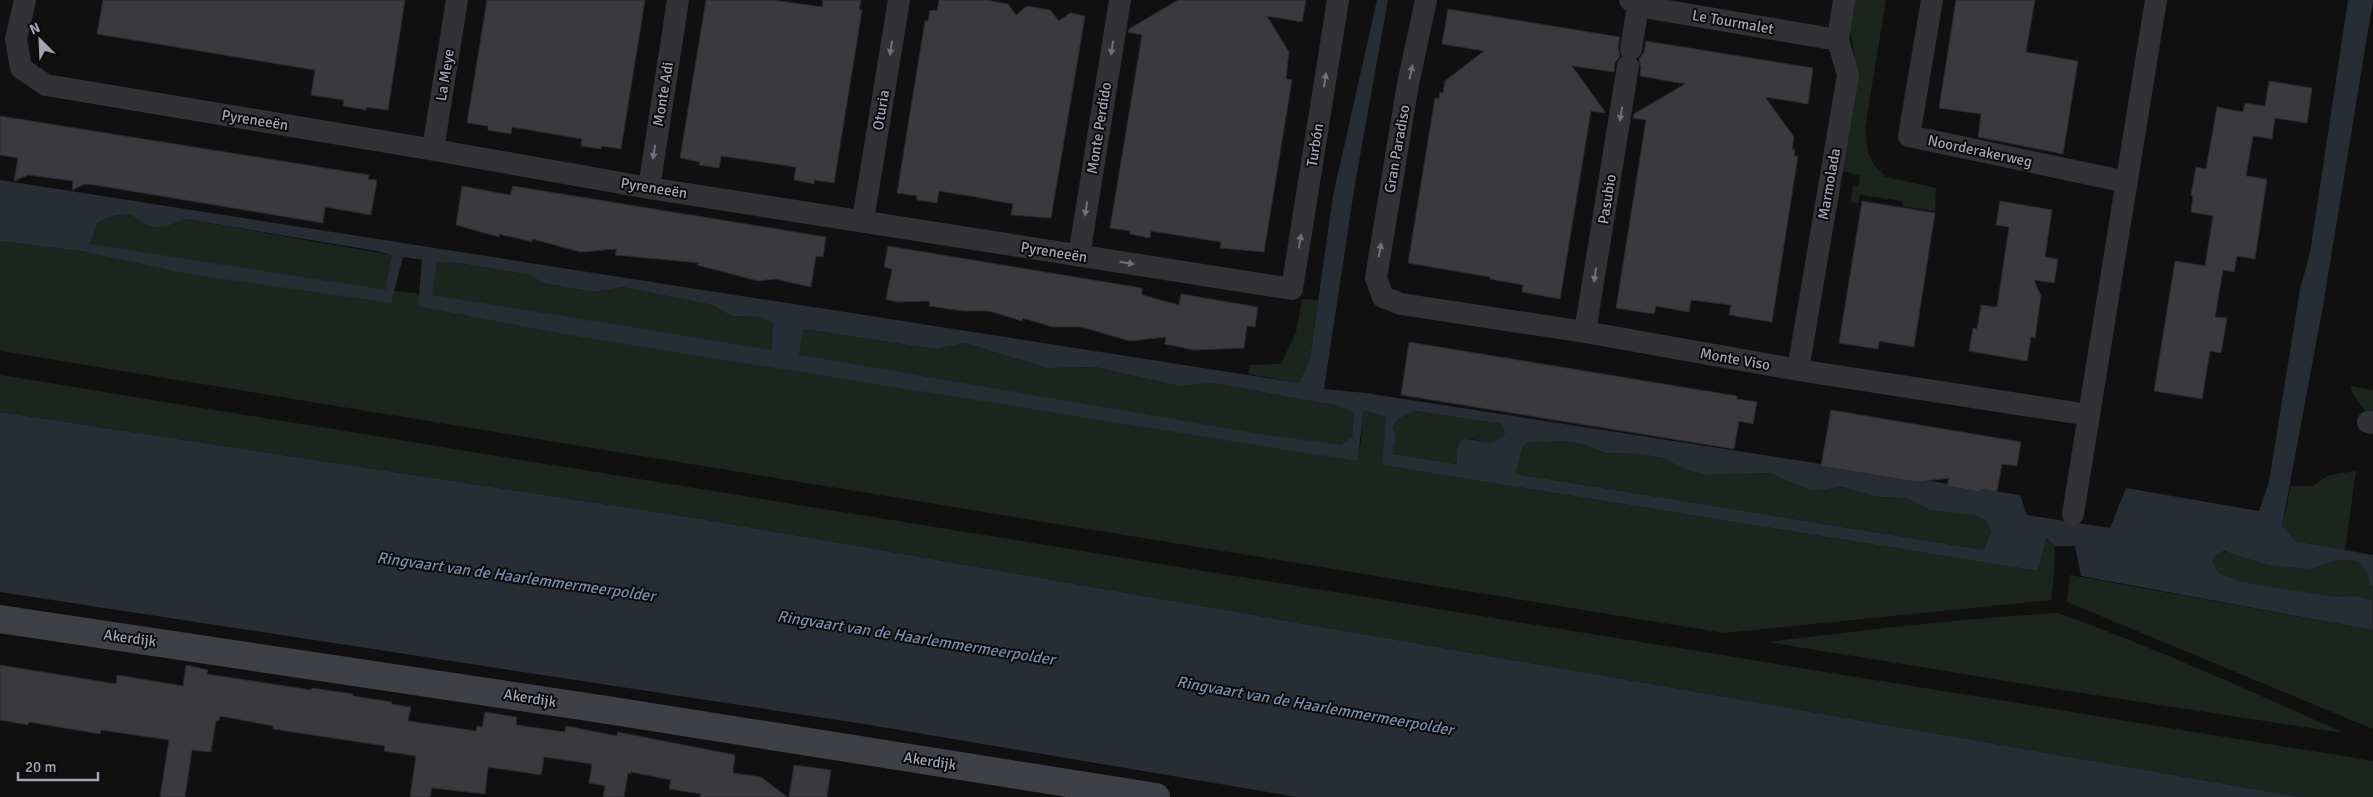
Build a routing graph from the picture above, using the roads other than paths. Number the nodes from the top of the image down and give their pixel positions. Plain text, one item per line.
1 (25, 0) edge
2 (457, 0) edge
3 (678, 0) edge
4 (899, 0) edge
5 (1120, 0) edge
6 (1338, 0) edge
7 (1426, 0) edge
8 (1844, 0) edge
9 (1932, 0) edge
10 (2156, 0) edge
11 (1634, 3) edge
12 (1838, 40) junction
13 (433, 149) junction
14 (2127, 182) junction
15 (649, 188) junction
16 (863, 220) junction
17 (1078, 256) junction
18 (1292, 289) joint
19 (1383, 297) joint
20 (1585, 332) junction
21 (1798, 370) junction
22 (2089, 415) junction
23 (2073, 514) dead end
24 (0, 619) edge
25 (1057, 789) edge
26 (1156, 797) edge

1 - 13 street, Pyreneeën
2 - 13 street, La Meye
3 -> 15 street, Monte Adi
4 -> 16 street, Oturia
5 -> 17 street, Monte Perdido
18 -> 6 street, Turbón
19 -> 7 street, Gran Paradiso
8 - 12 street, Marmolada
9 - 14 street, Noorderakerweg
10 - 14 street
11 - 12 street, Le Tourmalet
11 -> 20 street, Pasubio
12 - 21 street, Marmolada
13 - 15 street, Pyreneeën
14 - 22 street
15 - 16 street, Pyreneeën
16 - 17 street, Pyreneeën
17 -> 18 street, Pyreneeën
19 - 20 street, Monte Viso
20 - 21 street, Monte Viso
21 - 22 street, Monte Viso
22 - 23 street
24 - 25 street, Akerdijk
25 - 26 street, Akerdijk

